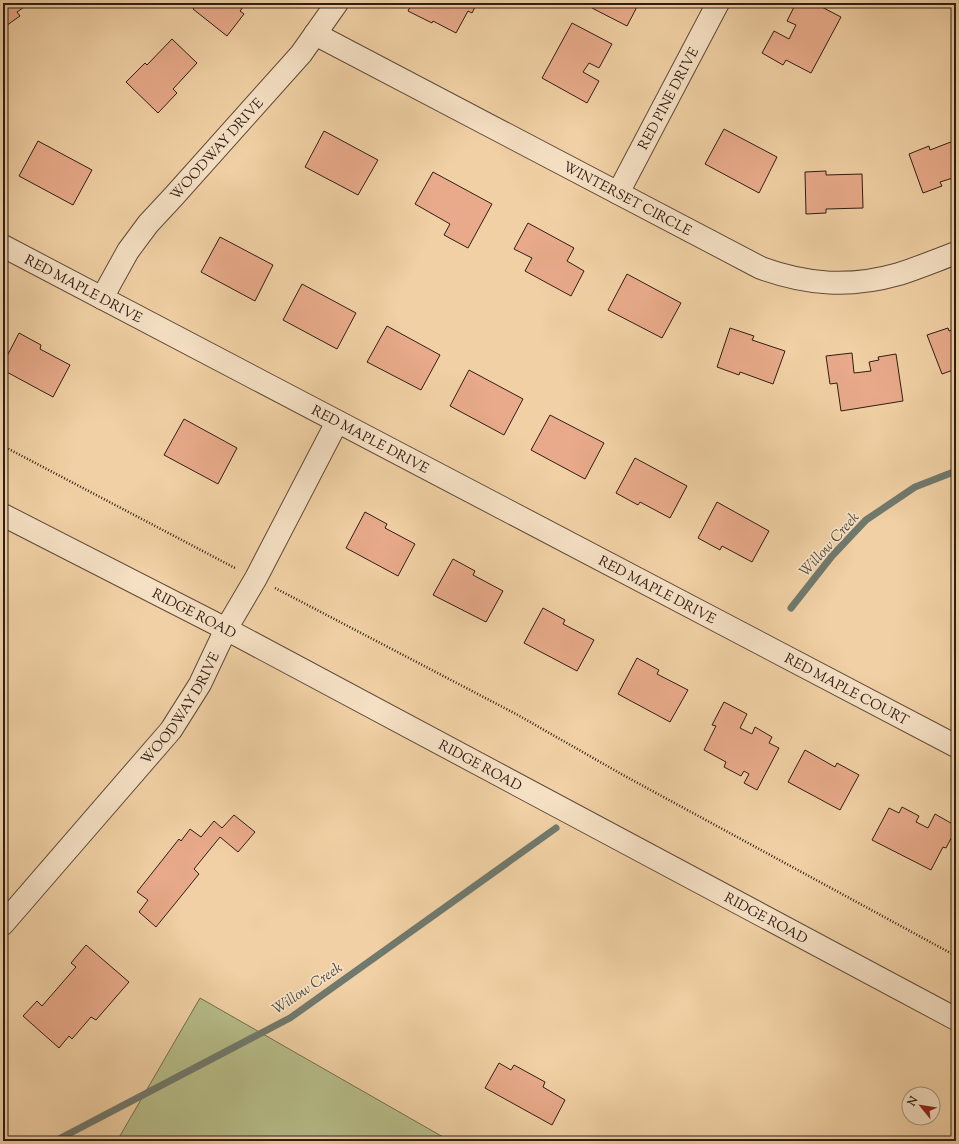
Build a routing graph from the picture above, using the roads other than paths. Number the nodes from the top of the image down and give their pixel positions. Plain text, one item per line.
1 (337, 3) edge
2 (718, 3) edge
3 (315, 34) junction
4 (618, 194) junction
5 (3, 246) edge
6 (956, 252) edge
7 (102, 298) junction
8 (337, 422) junction
9 (3, 515) edge
10 (226, 629) junction
11 (738, 632) joint
12 (956, 746) edge
13 (3, 924) edge
14 (956, 1019) edge

1 - 3 street, WOODWAY DRIVE
2 - 4 street, RED PINE DRIVE
3 - 4 street, WINTERSET CIRCLE
3 - 7 street, WOODWAY DRIVE
4 - 6 street, WINTERSET CIRCLE
5 - 7 street, RED MAPLE DRIVE
7 - 8 street, RED MAPLE DRIVE
8 - 10 street, WOODWAY DRIVE
8 - 11 street, RED MAPLE DRIVE
9 - 10 street, RIDGE ROAD
10 - 13 street, WOODWAY DRIVE
10 - 14 street, RIDGE ROAD
11 - 12 street, RED MAPLE COURT

